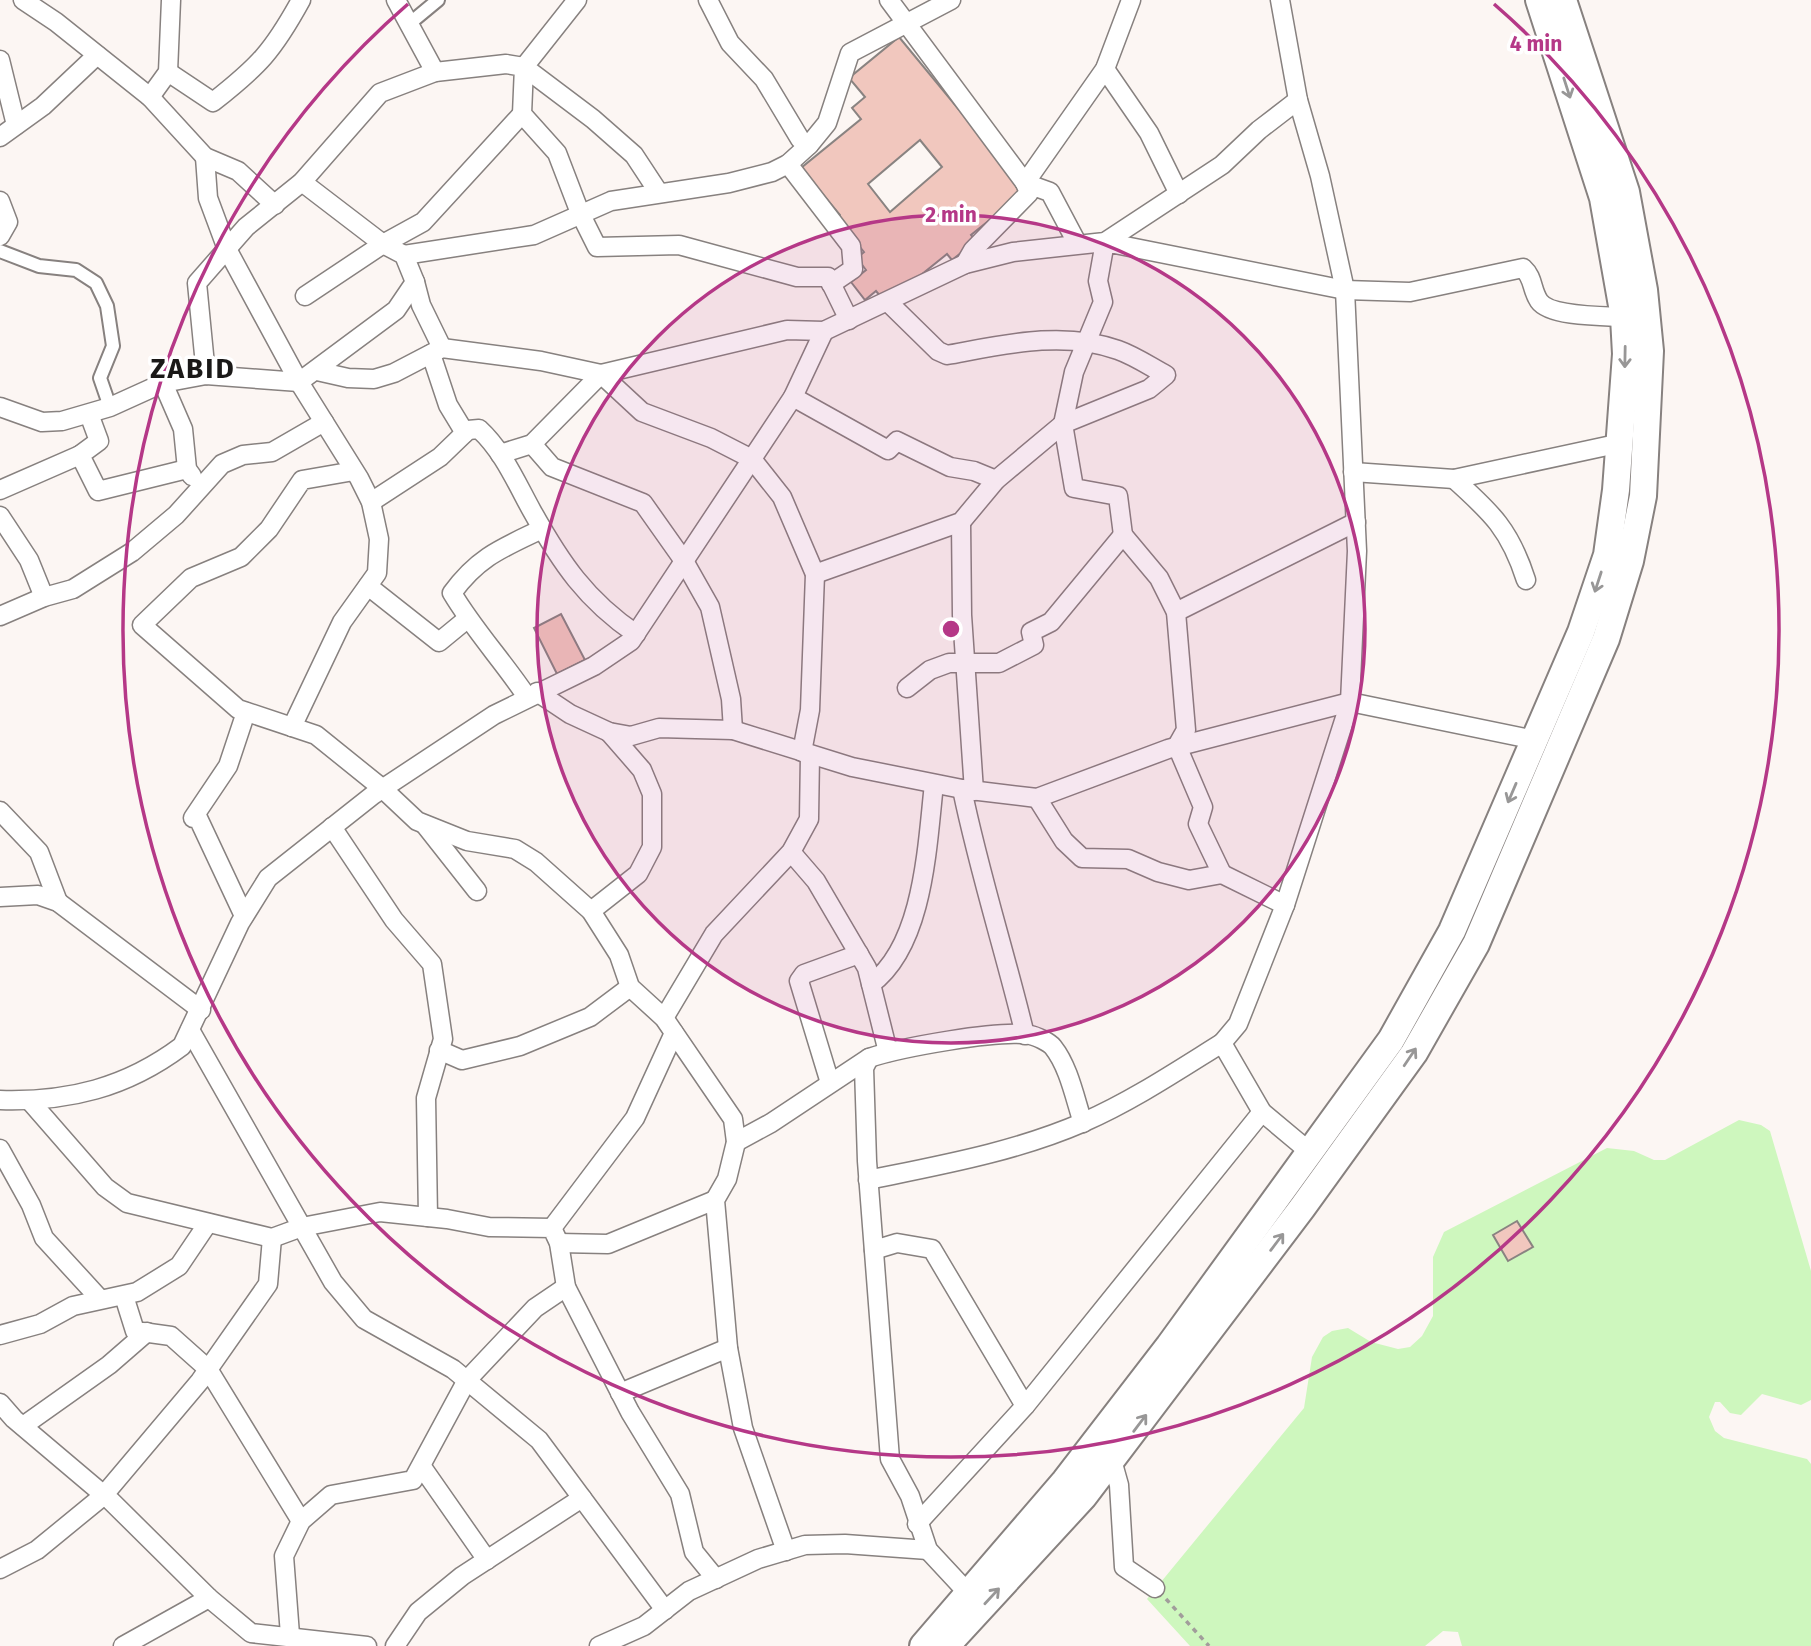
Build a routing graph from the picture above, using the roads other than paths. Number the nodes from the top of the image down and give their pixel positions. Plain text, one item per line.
1 (23, 0) edge
2 (171, 0) edge
3 (301, 0) edge
4 (396, 0) edge
5 (438, 0) edge
6 (577, 0) edge
7 (708, 0) edge
8 (889, 0) edge
9 (951, 0) edge
10 (1131, 0) edge
11 (1280, 0) edge
12 (1539, 0) edge
13 (1563, 0) edge
14 (409, 24) junction
15 (905, 25) junction
16 (97, 55) junction
17 (0, 60) edge
18 (524, 67) junction
19 (1105, 69) junction
20 (168, 72) junction
21 (435, 72) junction
22 (150, 97) junction
23 (1298, 100) junction
24 (522, 114) junction
25 (16, 125) junction
26 (0, 136) edge
27 (809, 145) junction
28 (205, 157) junction
29 (788, 164) junction
30 (302, 183) junction
31 (1026, 183) junction
32 (659, 193) junction
33 (1179, 194) junction
34 (0, 201) edge
35 (275, 205) junction
36 (580, 213) junction
37 (0, 236) edge
38 (1105, 242) junction
39 (1077, 243) junction
40 (383, 244) junction
41 (227, 249) junction
42 (0, 251) edge
43 (404, 255) junction
44 (965, 264) junction
45 (415, 282) junction
46 (831, 284) junction
47 (1345, 290) junction
48 (305, 296) dead end
49 (889, 303) junction
50 (1624, 317) junction
51 (849, 320) junction
52 (824, 331) junction
53 (1088, 343) junction
54 (437, 351) junction
55 (317, 371) junction
56 (601, 374) junction
57 (206, 375) junction
58 (299, 382) junction
59 (163, 383) junction
60 (793, 397) junction
61 (0, 407) edge
62 (110, 407) junction
63 (89, 414) junction
64 (324, 422) junction
65 (1063, 424) junction
66 (465, 433) junction
67 (1620, 443) junction
68 (532, 444) junction
69 (500, 454) junction
70 (79, 455) junction
71 (752, 459) junction
72 (187, 469) junction
73 (354, 471) junction
74 (1353, 472) junction
75 (1454, 479) junction
76 (996, 480) junction
77 (201, 488) junction
78 (0, 490) edge
79 (371, 502) junction
80 (0, 516) edge
81 (961, 522) junction
82 (1356, 522) junction
83 (542, 529) junction
84 (1123, 535) junction
85 (684, 561) junction
86 (815, 574) junction
87 (1526, 580) dead end
88 (368, 586) junction
89 (44, 597) junction
90 (1176, 612) junction
91 (0, 616) edge
92 (467, 619) junction
93 (636, 634) junction
94 (966, 665) junction
95 (907, 688) dead end
96 (532, 695) junction
97 (1350, 702) junction
98 (246, 712) junction
99 (292, 727) junction
100 (733, 730) junction
101 (609, 732) junction
102 (1535, 740) junction
103 (1177, 746) junction
104 (806, 753) junction
105 (934, 784) junction
106 (383, 789) junction
107 (968, 790) junction
108 (1037, 798) junction
109 (0, 811) edge
110 (423, 824) junction
111 (332, 827) junction
112 (792, 852) junction
113 (1222, 874) junction
114 (477, 891) dead end
115 (0, 897) edge
116 (58, 902) junction
117 (1285, 905) junction
118 (591, 911) junction
119 (244, 916) junction
120 (859, 954) junction
121 (871, 984) junction
122 (630, 987) junction
123 (201, 1010) junction
124 (669, 1025) junction
125 (190, 1030) junction
126 (1025, 1035) junction
127 (1222, 1043) junction
128 (439, 1051) junction
129 (888, 1052) junction
130 (869, 1058) junction
131 (830, 1083) junction
132 (0, 1100) edge
133 (30, 1101) junction
134 (1262, 1112) junction
135 (1083, 1122) junction
136 (737, 1142) junction
137 (0, 1149) edge
138 (1311, 1153) junction
139 (868, 1180) junction
140 (715, 1200) junction
141 (428, 1217) junction
142 (208, 1223) junction
143 (302, 1227) junction
144 (555, 1235) junction
145 (272, 1238) junction
146 (874, 1250) junction
147 (566, 1287) junction
148 (124, 1296) junction
149 (99, 1298) junction
150 (147, 1332) junction
151 (0, 1335) edge
152 (728, 1348) junction
153 (208, 1369) junction
154 (467, 1380) junction
155 (620, 1393) junction
156 (0, 1403) edge
157 (1024, 1406) junction
158 (23, 1426) junction
159 (1112, 1460) junction
160 (422, 1467) junction
161 (103, 1496) junction
162 (582, 1497) junction
163 (301, 1521) junction
164 (917, 1524) junction
165 (928, 1550) junction
166 (786, 1551) junction
167 (487, 1560) junction
168 (0, 1569) edge
169 (716, 1579) junction
170 (1155, 1588) road end
171 (968, 1592) junction
172 (209, 1598) junction
173 (665, 1610) junction
174 (303, 1640) edge
175 (123, 1646) edge
176 (368, 1646) edge
177 (395, 1646) edge
178 (599, 1646) edge
179 (923, 1646) edge
180 (946, 1646) edge

1 - 16 street
2 - 20 street
3 - 20 street
4 - 14 street
5 - 14 street
6 - 18 street
7 - 27 street
8 - 15 street
9 - 15 street
10 - 19 street
11 - 23 street
12 -> 50 main road
159 -> 13 main road
14 - 21 street
15 - 27 street
15 - 31 street
16 - 22 street
16 - 25 street
17 - 25 street
18 - 21 street
18 - 24 street
18 - 32 street
19 - 31 street
19 - 33 street
20 - 22 street
21 - 30 street
22 - 28 street
23 - 33 street
23 - 47 street
24 - 36 street
24 - 40 street
25 - 26 street
27 - 29 street
28 - 35 street
28 - 41 street
29 - 32 street
29 - 46 street
30 - 35 street
30 - 40 street
31 - 39 street
31 - 44 street
32 - 36 street
33 - 38 street
34 - 37 street
35 - 41 street
36 - 43 street
36 - 46 street
38 - 39 street
38 - 47 street
38 - 53 street
39 - 44 street
40 - 43 street
40 - 48 street
41 - 57 street
41 - 58 street
42 - 62 street
43 - 45 street
44 - 49 street
45 - 54 street
45 - 55 street
46 - 51 street
47 - 50 street
47 - 74 street
49 - 51 street
49 - 53 street
50 -> 67 main road
51 - 52 street
52 - 56 street
52 - 60 street
53 - 65 street
53 - 65 street
54 - 55 street
54 - 56 street
54 - 66 street
55 - 58 street
56 - 68 street
56 - 71 street
57 - 58 street
57 - 59 street
58 - 64 street
59 - 62 street
59 - 72 street
60 - 71 street
60 - 76 street
61 - 63 street
62 - 63 street
63 - 70 street
64 - 73 street
64 - 77 street
65 - 76 street
65 - 84 street
66 - 69 street
66 - 79 street
67 - 75 street
67 -> 102 main road
68 - 69 street
68 - 85 street
69 - 83 street
70 - 72 street
70 - 78 street
71 - 85 street
71 - 86 street
72 - 77 street
73 - 79 street
73 - 98 street
74 - 75 street
74 - 82 street
75 - 87 street
76 - 81 street
77 - 89 street
79 - 88 street
80 - 89 street
81 - 86 street
81 - 94 street
82 - 90 street
82 - 97 street
83 - 92 street
83 - 93 street
84 - 90 street
84 - 94 street
85 - 93 street
85 - 100 street
86 - 104 street
88 - 92 street
88 - 99 street
89 - 91 street
90 - 103 street
92 - 96 street
93 - 96 street
94 - 95 street
94 - 107 street
96 - 101 street
96 - 106 street
97 - 102 street
97 - 103 street
97 - 117 street
98 - 99 street
98 - 119 street
99 - 106 street
100 - 101 street
100 - 104 street
101 - 118 street
102 -> 138 main road
103 - 108 street
103 - 113 street
104 - 105 street
104 - 112 street
105 - 107 street
105 - 121 street
106 - 110 street
106 - 111 street
107 - 108 street
107 - 126 street
108 - 113 street
109 - 116 street
110 - 114 street
110 - 118 street
111 - 119 street
111 - 128 street
112 - 120 street
112 - 124 street
113 - 117 street
115 - 116 street
116 - 123 street
117 - 127 street
118 - 122 street
119 - 123 street
120 - 121 street
120 - 131 street
121 - 129 street
122 - 124 street
122 - 128 street
123 - 125 street
124 - 136 street
124 - 144 street
125 - 133 street
125 - 143 street
126 - 129 street
126 - 135 street
127 - 134 street
127 - 135 street
128 - 141 street
129 - 130 street
130 - 131 street
130 - 139 street
131 - 136 street
132 - 133 street
133 - 142 street
134 - 138 street
134 - 157 street
135 - 139 street
136 - 140 street
137 - 149 street
138 - 171 main road
139 - 146 street
140 - 144 street
140 - 152 street
141 - 143 street
141 - 144 street
142 - 145 street
142 - 148 street
143 - 145 street
143 - 154 street
144 - 147 street
145 - 153 street
146 - 157 street
146 - 164 street
147 - 154 street
147 - 155 street
148 - 149 street
148 - 150 street
149 - 151 street
150 - 153 street
150 - 158 street
152 - 155 street
152 - 166 street
153 - 161 street
153 - 163 street
154 - 160 street
154 - 162 street
155 - 169 street
156 - 158 street
157 - 164 street
158 - 161 street
159 - 170 street
180 -> 159 main road
160 - 163 street
160 - 167 street
161 - 168 street
161 - 172 street
162 - 167 street
162 - 173 street
163 - 174 street
164 - 165 street
165 - 166 street
165 - 171 street
166 - 169 street
167 - 177 street
169 - 173 street
171 - 179 main road
172 - 174 street
172 - 175 street
173 - 178 street
174 - 176 street

